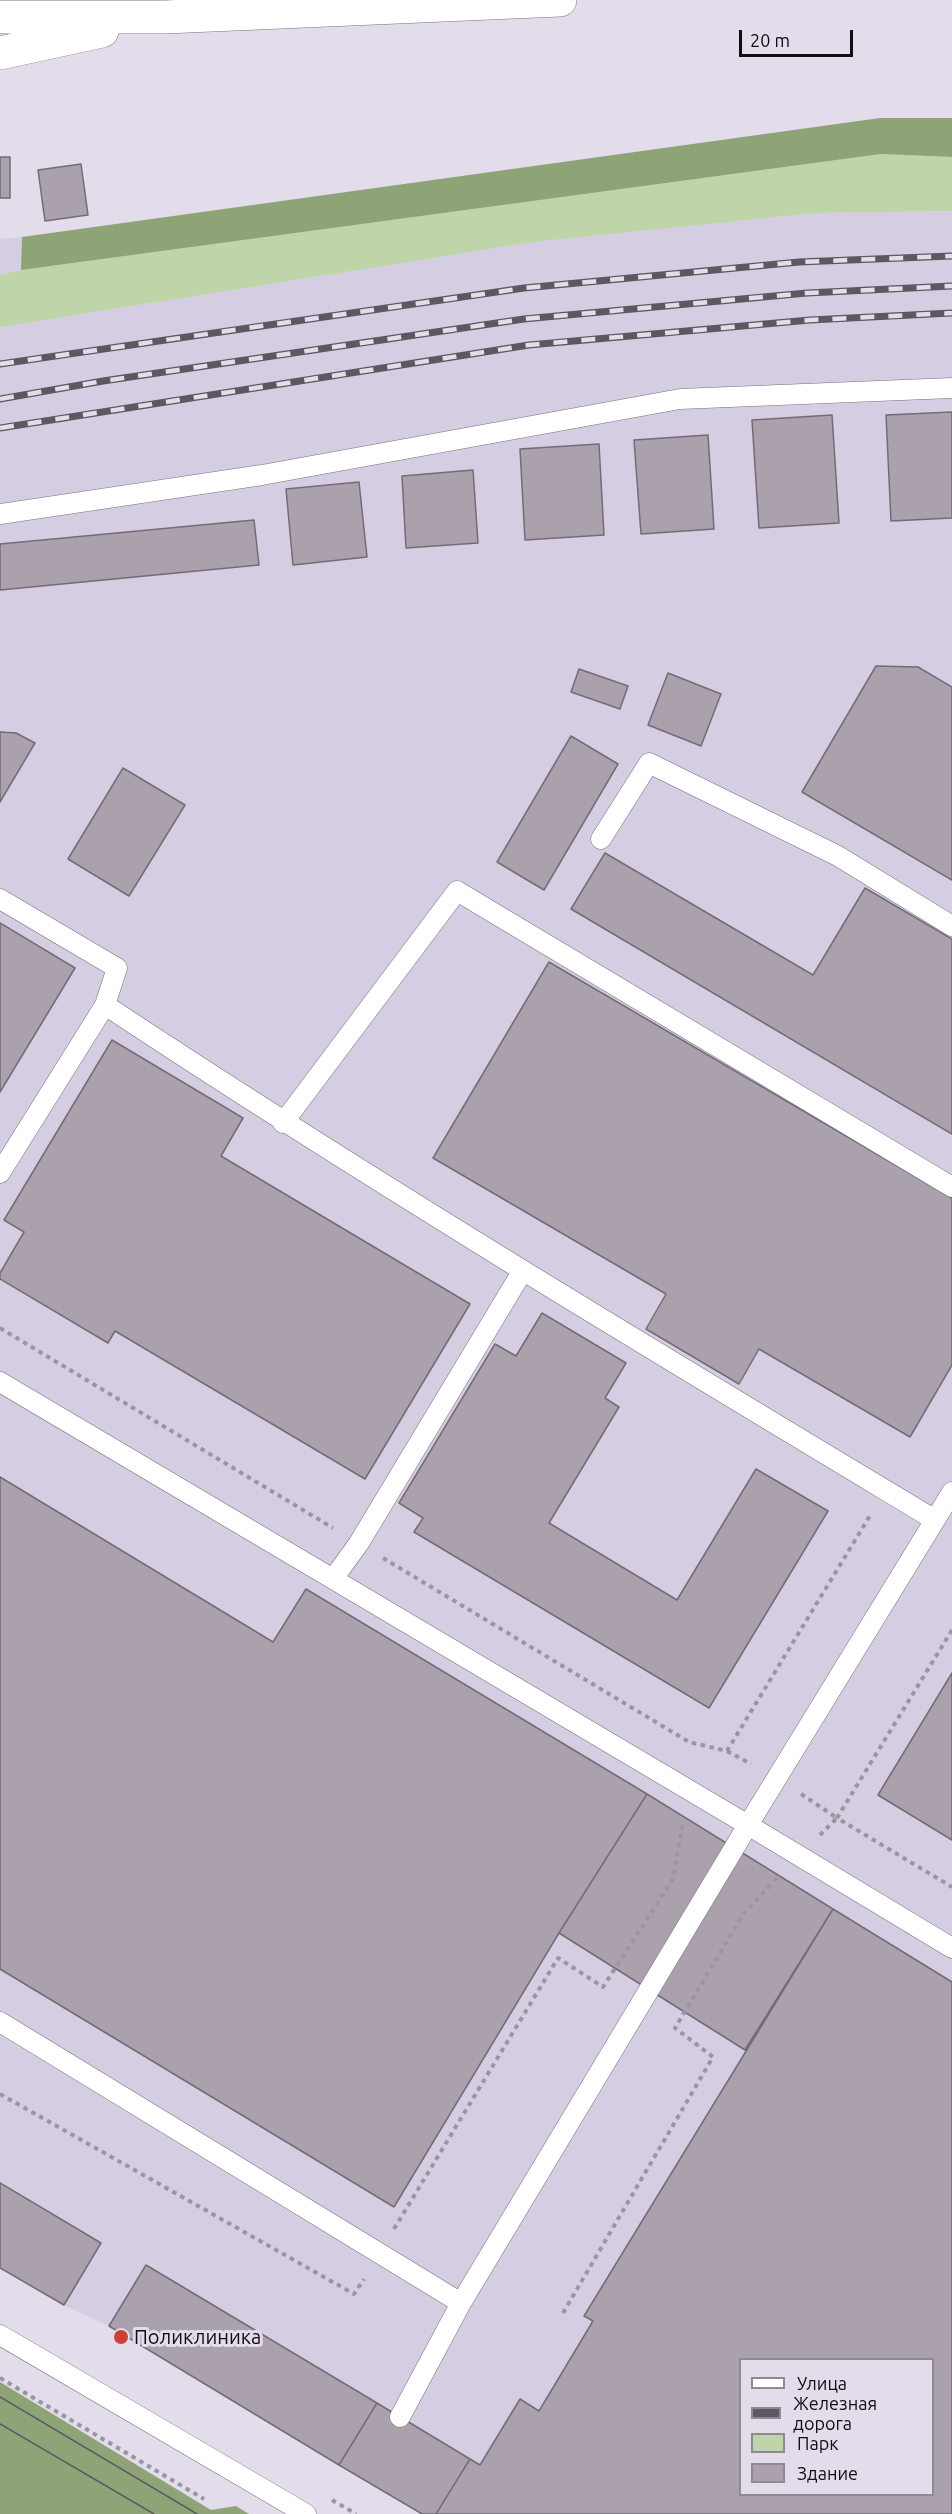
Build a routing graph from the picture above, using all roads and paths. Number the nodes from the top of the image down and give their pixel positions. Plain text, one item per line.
1 (560, 0) edge
2 (0, 17) edge
3 (165, 17) junction
4 (0, 53) edge
5 (952, 388) edge
6 (0, 514) edge
7 (602, 839) dead end
8 (0, 899) edge
9 (952, 926) edge
10 (105, 1005) junction
11 (283, 1123) junction
12 (0, 1173) edge
13 (952, 1187) edge
14 (522, 1272) junction
15 (0, 1328) edge
16 (0, 1382) edge
17 (886, 1490) junction
18 (952, 1492) edge
19 (935, 1520) junction
20 (359, 1543) junction
21 (333, 1579) junction
22 (952, 1630) edge
23 (689, 1742) junction
24 (688, 1790) junction
25 (837, 1818) junction
26 (748, 1825) junction
27 (798, 1857) junction
28 (952, 1887) edge
29 (952, 1948) edge
30 (0, 2022) edge
31 (0, 2094) edge
32 (379, 2254) junction
33 (461, 2303) junction
34 (562, 2313) dead end
35 (0, 2335) edge
36 (0, 2378) edge
37 (400, 2417) dead end
38 (204, 2499) dead end
39 (306, 2514) edge

1 - 3 main road
2 - 3 main road
3 - 4 main road
5 - 6 lane
7 - 9 lane
8 - 10 lane
10 - 11 lane
10 - 12 lane
11 - 13 lane
11 - 14 lane
14 - 17 lane
14 - 20 lane
15 - 20 path
16 - 21 lane
17 - 19 lane
17 - 23 path
18 - 19 lane
19 - 26 lane
20 - 21 lane
20 - 23 path
21 - 24 lane
22 - 25 path
23 - 24 path
24 - 26 lane
24 - 32 path
25 - 27 path
25 - 28 path
26 - 27 lane
26 - 33 lane
27 - 29 lane
27 - 34 path
30 - 32 lane
31 - 32 path
32 - 33 lane
33 - 37 lane
35 - 39 lane
36 - 38 path

